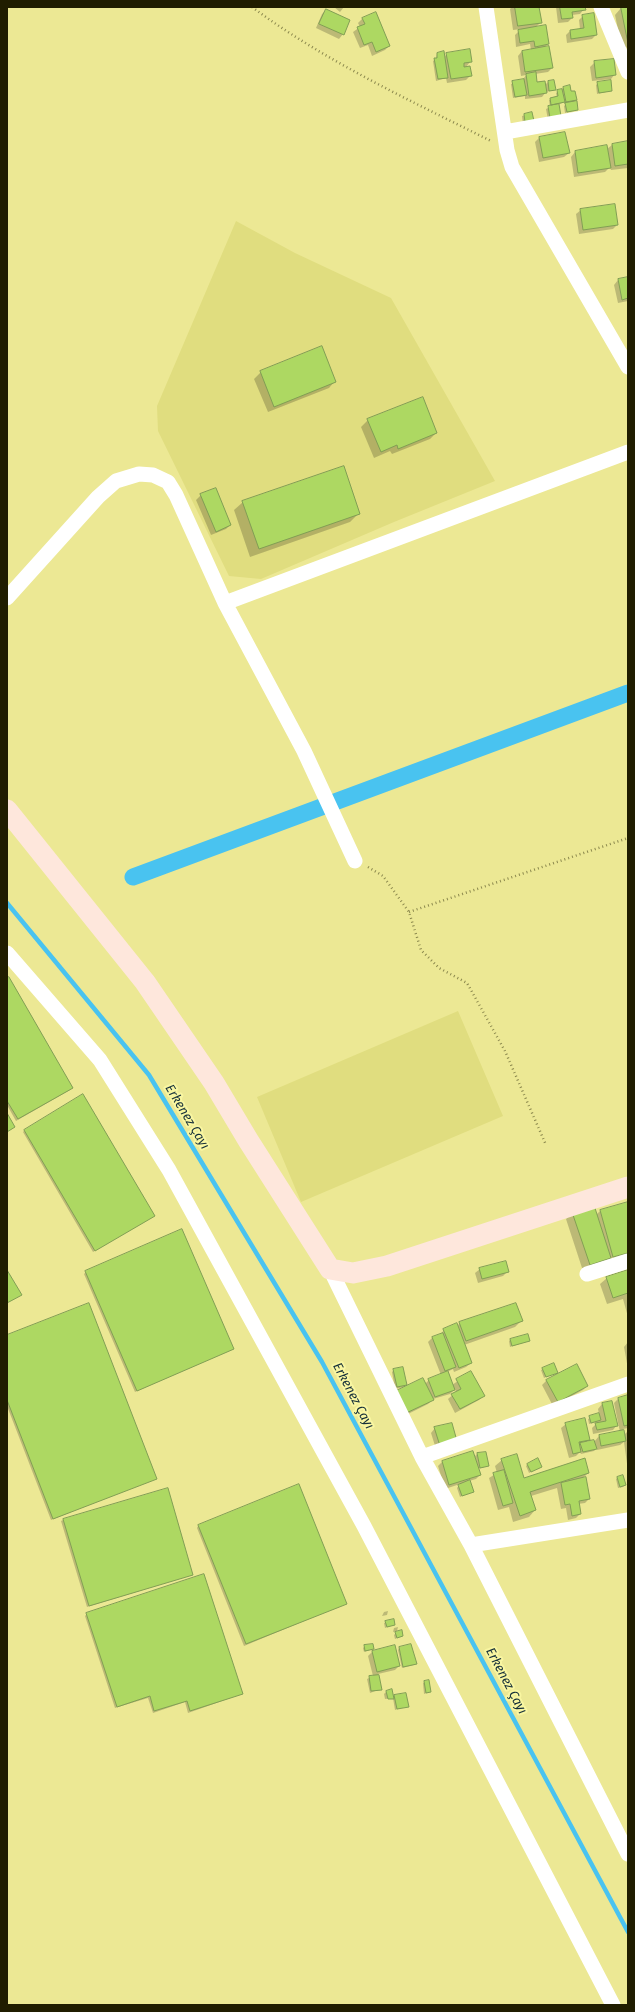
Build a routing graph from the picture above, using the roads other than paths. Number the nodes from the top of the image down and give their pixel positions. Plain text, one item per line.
1 (486, 7) edge
2 (601, 7) edge
3 (628, 72) edge
4 (628, 110) edge
5 (505, 132) junction
6 (628, 367) edge
7 (628, 452) edge
8 (7, 598) edge
9 (225, 603) junction
10 (7, 810) edge
11 (354, 861) road end
12 (7, 953) edge
13 (628, 1187) edge
14 (628, 1261) edge
15 (330, 1269) junction
16 (587, 1274) dead end
17 (628, 1384) edge
18 (422, 1457) junction
19 (628, 1520) edge
20 (471, 1545) junction
21 (628, 1854) edge
22 (613, 2005) edge

1 - 5 street
2 - 3 street
4 - 5 street
5 - 6 street
7 - 9 street
8 - 9 street
9 - 11 street
10 - 15 street
12 - 22 street
13 - 15 street
14 - 16 street
15 - 18 street
17 - 18 street
18 - 20 street
19 - 20 street
20 - 21 street

